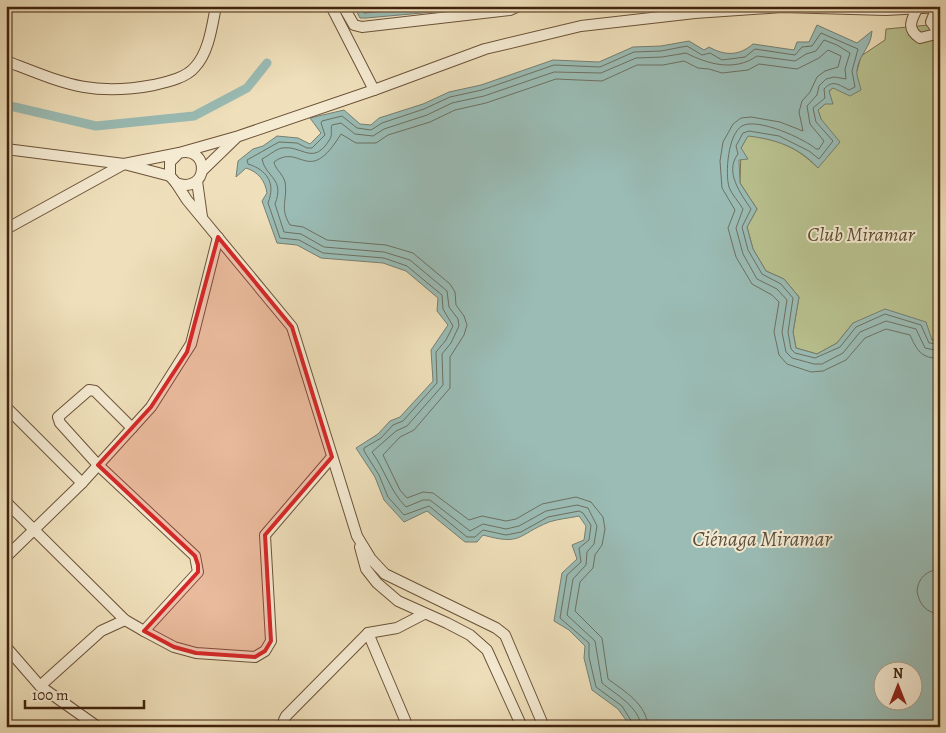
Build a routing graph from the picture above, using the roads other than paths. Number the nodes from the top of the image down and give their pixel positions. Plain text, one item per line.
1 (216, 6) edge
2 (331, 6) edge
3 (343, 6) edge
4 (519, 6) edge
5 (782, 6) edge
6 (938, 6) edge
7 (918, 7) edge
8 (940, 33) edge
9 (6, 61) edge
10 (374, 90) junction
11 (239, 136) junction
12 (6, 149) edge
13 (179, 153) junction
14 (124, 164) junction
15 (203, 170) junction
16 (173, 179) junction
17 (198, 181) junction
18 (202, 218) junction
19 (6, 229) edge
20 (218, 237) junction
21 (6, 407) edge
22 (132, 428) junction
23 (332, 457) junction
24 (98, 465) junction
25 (82, 483) junction
26 (6, 502) edge
27 (33, 530) junction
28 (357, 536) junction
29 (6, 557) edge
30 (424, 614) junction
31 (126, 620) junction
32 (144, 631) junction
33 (368, 633) junction
34 (6, 647) edge
35 (40, 686) junction
36 (98, 727) edge
37 (285, 727) edge
38 (408, 727) edge
39 (522, 727) edge
40 (544, 727) edge

1 - 9 street
2 - 10 street
3 - 4 street
5 - 7 street
5 - 10 street
6 - 7 street
6 - 8 street
7 - 8 street
10 - 11 street
11 - 13 street
11 - 15 street
12 - 14 street
13 - 14 street
13 - 15 street
13 - 16 street
14 - 16 street
14 - 19 street
15 - 17 street
16 - 17 street
16 - 18 street
17 - 18 street
18 - 20 street
20 - 22 street
20 - 23 street
21 - 25 street
22 - 24 street
22 - 24 street
23 - 28 street
23 - 32 street
24 - 25 street
24 - 32 street
25 - 27 street
26 - 27 street
27 - 29 street
27 - 31 street
28 - 30 street
28 - 40 street
30 - 33 street
30 - 39 street
31 - 32 street
31 - 35 street
33 - 37 street
33 - 38 street
34 - 35 street
35 - 36 street

